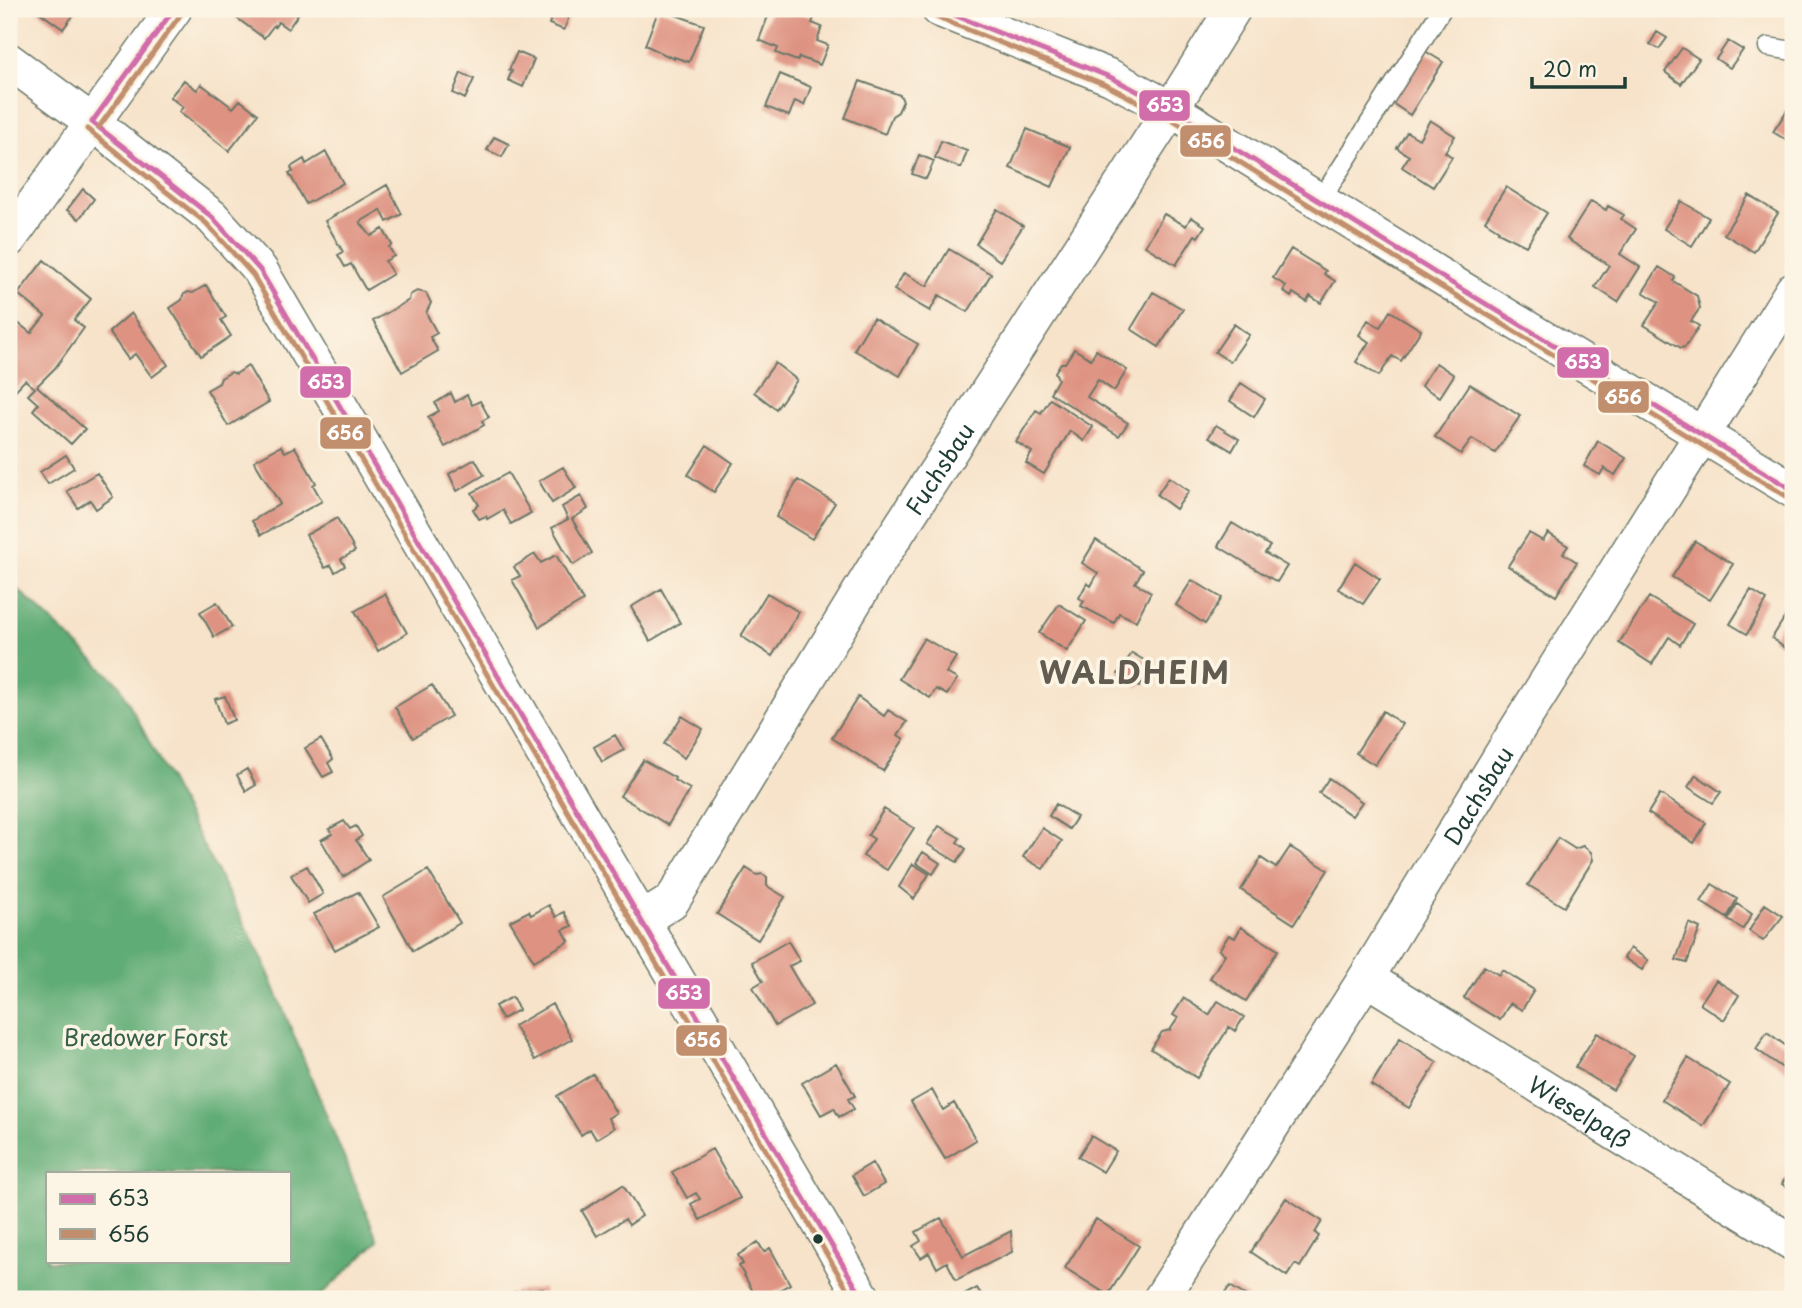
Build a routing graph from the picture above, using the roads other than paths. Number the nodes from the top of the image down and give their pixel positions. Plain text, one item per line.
1 (174, 9) edge
2 (939, 9) edge
3 (1233, 9) edge
4 (1442, 9) edge
5 (1768, 47) dead end
6 (1793, 51) edge
7 (9, 61) edge
8 (1171, 109) junction
9 (92, 121) junction
10 (1320, 201) junction
11 (9, 239) edge
12 (1793, 290) edge
13 (1705, 434) junction
14 (1793, 490) edge
15 (642, 920) junction
16 (1366, 978) junction
17 (1793, 1243) edge
18 (863, 1299) edge
19 (1161, 1299) edge

1 - 9 street
2 - 8 street
3 - 8 street, Fuchsbau
4 - 10 lane
5 - 6 lane
7 - 9 street
8 - 10 street
8 - 15 street, Fuchsbau
9 - 11 street
9 - 15 street
10 - 13 street
12 - 13 street, Dachsbau
13 - 14 street
13 - 16 street, Dachsbau
15 - 18 street
16 - 17 street, Wieselpaß
16 - 19 street, Dachsbau

